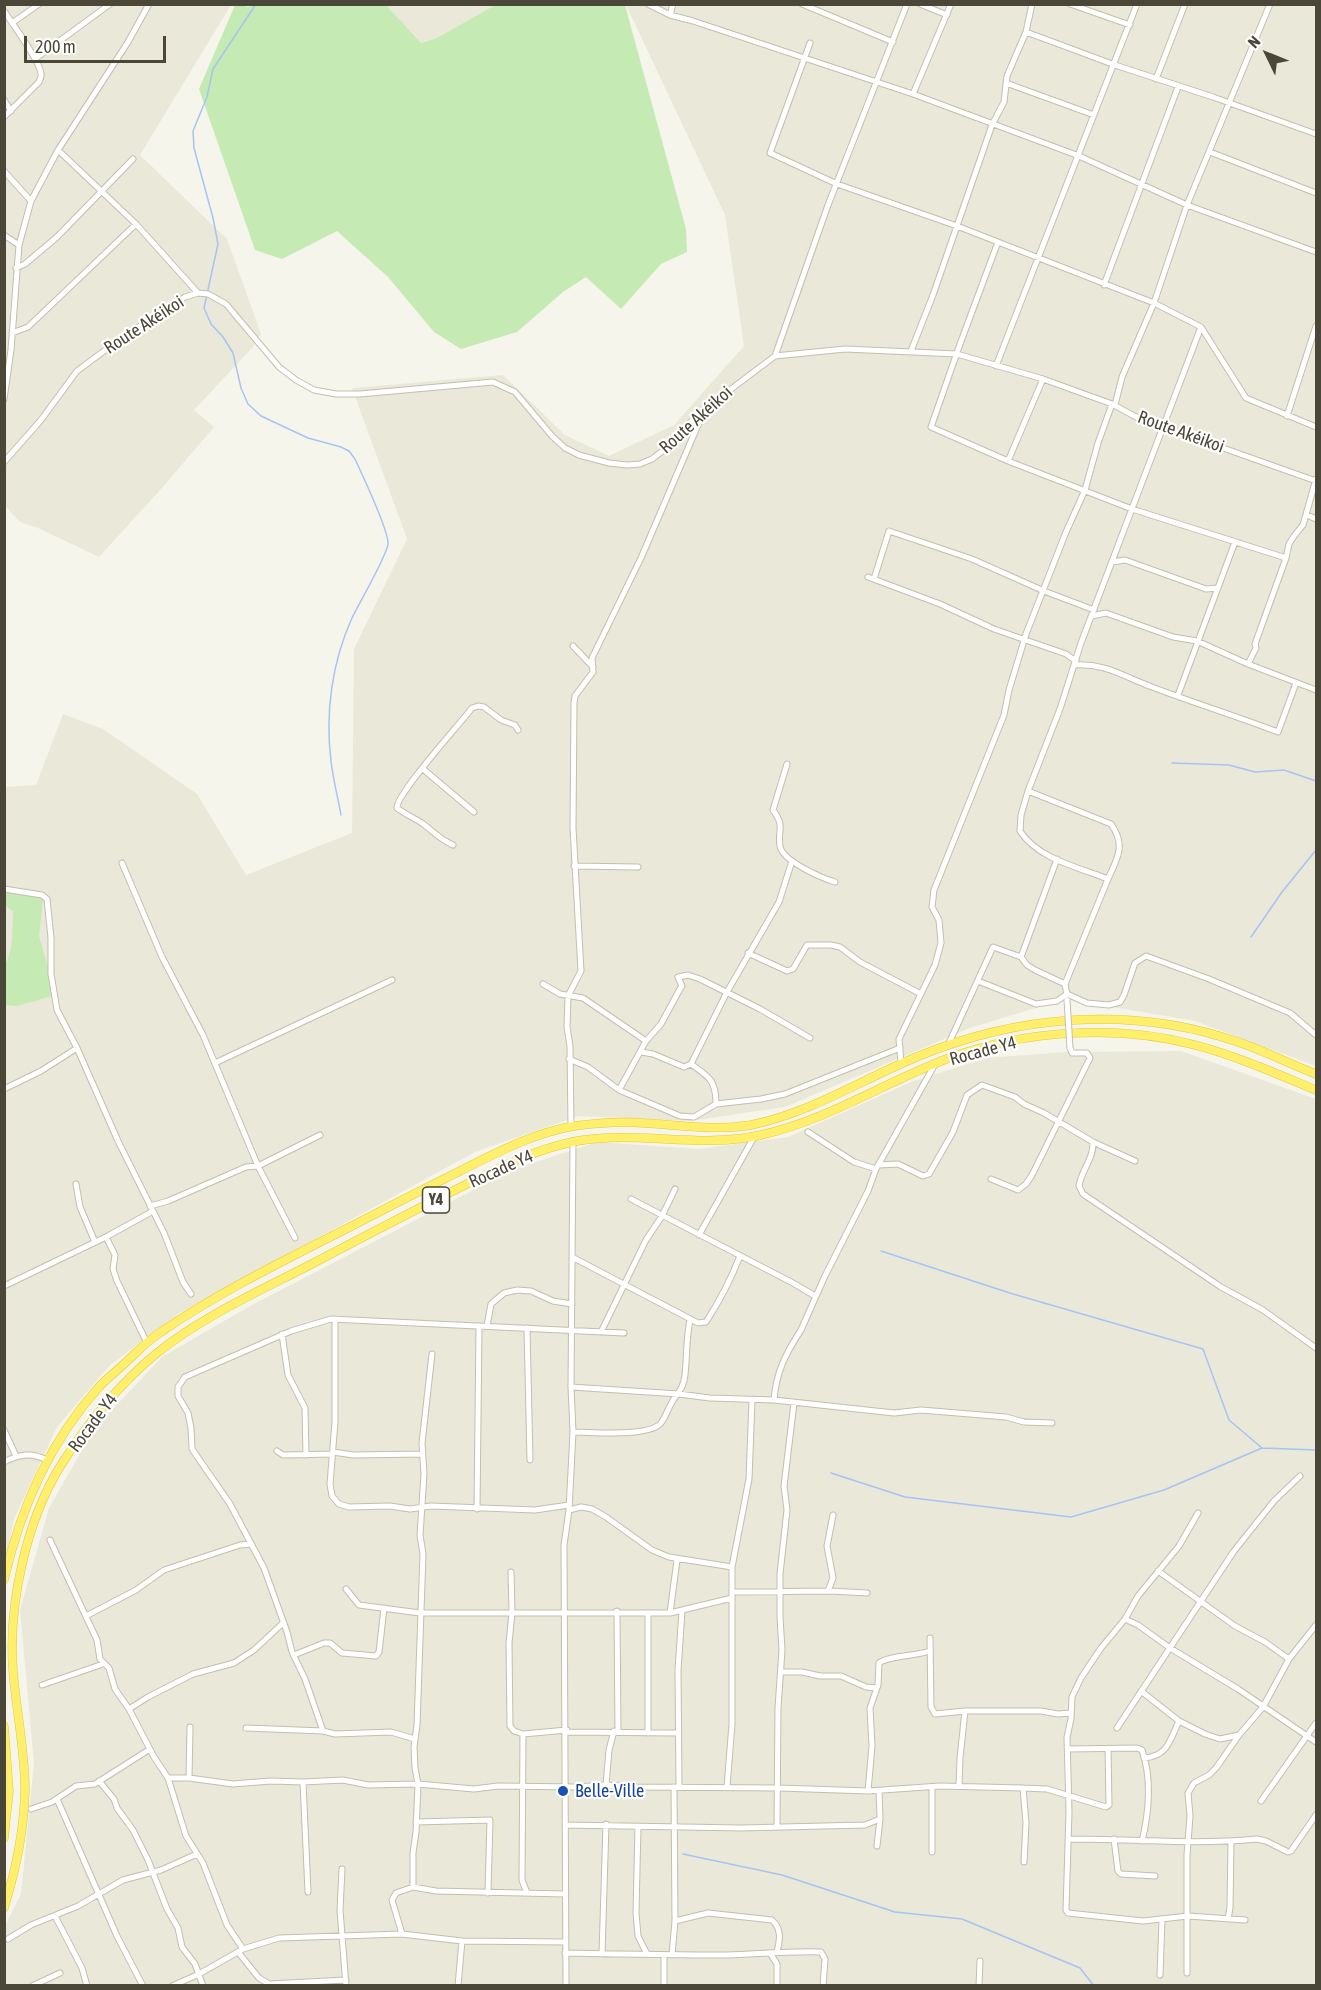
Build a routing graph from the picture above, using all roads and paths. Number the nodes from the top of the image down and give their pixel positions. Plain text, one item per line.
1 (39, 4) edge
2 (110, 4) edge
3 (149, 4) edge
4 (648, 4) edge
5 (674, 4) edge
6 (802, 4) edge
7 (907, 4) edge
8 (920, 4) edge
9 (951, 4) edge
10 (1032, 4) edge
11 (1070, 4) edge
12 (1137, 4) edge
13 (1185, 4) edge
14 (1270, 4) edge
15 (4, 11) edge
16 (670, 15) junction
17 (946, 15) junction
18 (12, 23) junction
19 (1130, 25) junction
20 (1026, 32) junction
21 (893, 42) junction
22 (810, 43) dead end
23 (804, 58) junction
24 (35, 59) junction
25 (1115, 66) junction
26 (1156, 79) junction
27 (877, 83) junction
28 (1006, 83) junction
29 (1178, 87) junction
30 (914, 94) junction
31 (4, 100) edge
32 (1229, 103) junction
33 (11, 111) junction
34 (1094, 115) junction
35 (4, 117) edge
36 (992, 125) junction
37 (1317, 135) edge
38 (58, 150) junction
39 (1210, 152) junction
40 (1079, 156) junction
41 (133, 159) dead end
42 (4, 171) edge
43 (837, 184) junction
44 (1142, 185) junction
45 (102, 190) junction
46 (1317, 194) edge
47 (31, 201) junction
48 (1187, 205) junction
49 (136, 224) junction
50 (957, 226) junction
51 (4, 235) edge
52 (998, 242) junction
53 (19, 245) junction
54 (1317, 252) edge
55 (1039, 258) junction
56 (16, 268) junction
57 (1104, 285) junction
58 (198, 293) junction
59 (1154, 303) junction
60 (1317, 326) edge
61 (1202, 327) junction
62 (12, 333) junction
63 (911, 351) junction
64 (957, 354) junction
65 (775, 356) junction
66 (996, 366) junction
67 (1043, 379) junction
68 (4, 399) edge
69 (1113, 405) junction
70 (705, 409) junction
71 (1287, 416) junction
72 (1164, 427) junction
73 (1317, 427) edge
74 (1008, 461) junction
75 (4, 462) edge
76 (1316, 480) edge
77 (1085, 490) junction
78 (1132, 509) junction
79 (1307, 515) junction
80 (1317, 519) edge
81 (1235, 542) junction
82 (1286, 558) junction
83 (1112, 562) junction
84 (1218, 588) junction
85 (1044, 591) junction
86 (1093, 613) junction
87 (1025, 639) junction
88 (1197, 641) junction
89 (573, 646) dead end
90 (1075, 663) junction
91 (1248, 664) junction
92 (594, 668) junction
93 (1296, 683) junction
94 (1317, 690) edge
95 (1178, 695) junction
96 (518, 730) dead end
97 (787, 764) dead end
98 (423, 769) junction
99 (1028, 791) junction
100 (474, 812) dead end
101 (453, 845) dead end
102 (1057, 859) junction
103 (792, 861) junction
104 (122, 863) dead end
105 (574, 866) junction
106 (638, 867) dead end
107 (1108, 879) junction
108 (835, 882) dead end
109 (4, 889) edge
110 (748, 953) junction
111 (1021, 957) junction
112 (392, 980) dead end
113 (978, 981) junction
114 (543, 984) dead end
115 (1065, 984) junction
116 (727, 992) junction
117 (921, 994) junction
118 (568, 996) junction
119 (1067, 997) junction
120 (1317, 1035) edge
121 (810, 1038) dead end
122 (646, 1041) junction
123 (949, 1043) junction
124 (77, 1048) junction
125 (900, 1048) junction
126 (641, 1052) junction
127 (569, 1059) junction
128 (215, 1063) junction
129 (691, 1064) junction
130 (901, 1064) junction
131 (935, 1065) junction
132 (1317, 1074) edge
133 (4, 1089) edge
134 (619, 1089) junction
135 (1317, 1090) edge
136 (716, 1104) junction
137 (1058, 1123) junction
138 (571, 1126) junction
139 (808, 1132) dead end
140 (320, 1135) dead end
141 (754, 1137) junction
142 (573, 1142) junction
143 (1093, 1142) junction
144 (1135, 1161) dead end
145 (258, 1166) junction
146 (877, 1167) junction
147 (991, 1179) dead end
148 (76, 1184) dead end
149 (675, 1190) dead end
150 (631, 1200) dead end
151 (151, 1208) junction
152 (662, 1216) junction
153 (699, 1235) junction
154 (106, 1238) junction
155 (295, 1238) dead end
156 (95, 1242) junction
157 (740, 1256) junction
158 (572, 1257) junction
159 (624, 1285) junction
160 (4, 1286) edge
161 (191, 1294) dead end
162 (815, 1296) junction
163 (572, 1304) junction
164 (335, 1319) junction
165 (690, 1320) junction
166 (479, 1326) junction
167 (487, 1326) junction
168 (527, 1328) junction
169 (572, 1330) junction
170 (601, 1332) junction
171 (624, 1333) dead end
172 (282, 1334) junction
173 (147, 1343) junction
174 (1317, 1348) edge
175 (432, 1354) dead end
176 (571, 1387) junction
177 (679, 1394) junction
178 (752, 1400) junction
179 (774, 1400) junction
180 (794, 1403) junction
181 (1052, 1423) dead end
182 (4, 1430) edge
183 (573, 1432) junction
184 (277, 1451) dead end
185 (333, 1453) junction
186 (422, 1454) junction
187 (306, 1455) junction
188 (16, 1456) junction
189 (47, 1460) junction
190 (530, 1460) dead end
191 (4, 1462) edge
192 (1300, 1476) dead end
193 (422, 1507) junction
194 (569, 1507) junction
195 (477, 1509) junction
196 (1198, 1513) dead end
197 (833, 1515) dead end
198 (50, 1540) dead end
199 (251, 1544) junction
200 (677, 1560) junction
201 (732, 1567) junction
202 (1158, 1571) junction
203 (512, 1572) dead end
204 (4, 1580) edge
205 (346, 1589) dead end
206 (828, 1591) junction
207 (780, 1593) junction
208 (867, 1593) dead end
209 (732, 1595) junction
210 (1201, 1602) junction
211 (384, 1608) junction
212 (565, 1611) junction
213 (617, 1611) junction
214 (682, 1611) junction
215 (420, 1613) junction
216 (512, 1613) junction
217 (648, 1613) junction
218 (670, 1613) junction
219 (86, 1616) junction
220 (1125, 1618) junction
221 (283, 1623) junction
222 (1317, 1625) edge
223 (930, 1638) dead end
224 (1170, 1648) junction
225 (930, 1651) junction
226 (294, 1655) junction
227 (1289, 1659) junction
228 (103, 1664) junction
229 (782, 1672) junction
230 (42, 1685) dead end
231 (877, 1688) junction
232 (1141, 1691) junction
233 (1263, 1707) junction
234 (129, 1709) junction
235 (965, 1711) junction
236 (1070, 1713) junction
237 (1179, 1721) junction
238 (1317, 1723) edge
239 (4, 1726) edge
240 (190, 1727) dead end
241 (246, 1728) dead end
242 (1117, 1728) dead end
243 (323, 1731) junction
244 (567, 1731) junction
245 (616, 1731) junction
246 (648, 1733) junction
247 (678, 1733) junction
248 (523, 1734) junction
249 (1239, 1735) junction
250 (1307, 1737) junction
251 (415, 1739) junction
252 (1317, 1742) edge
253 (150, 1749) junction
254 (1068, 1749) junction
255 (1108, 1749) junction
256 (1144, 1758) junction
257 (168, 1778) junction
258 (189, 1778) junction
259 (99, 1781) junction
260 (303, 1782) junction
261 (418, 1784) junction
262 (606, 1785) junction
263 (523, 1786) junction
264 (960, 1786) junction
265 (564, 1787) junction
266 (676, 1787) junction
267 (727, 1787) junction
268 (932, 1787) junction
269 (779, 1788) junction
270 (1023, 1788) junction
271 (879, 1790) junction
272 (868, 1791) junction
273 (1069, 1795) junction
274 (57, 1799) junction
275 (1261, 1801) dead end
276 (31, 1809) dead end
277 (1317, 1815) edge
278 (880, 1819) junction
279 (417, 1822) junction
280 (606, 1824) junction
281 (565, 1825) junction
282 (673, 1826) junction
283 (638, 1827) junction
284 (777, 1827) junction
285 (4, 1838) edge
286 (1069, 1839) junction
287 (1114, 1839) junction
288 (1142, 1841) junction
289 (1231, 1841) junction
290 (1188, 1843) junction
291 (877, 1846) dead end
292 (932, 1852) dead end
293 (197, 1854) junction
294 (1024, 1862) dead end
295 (342, 1869) dead end
296 (152, 1873) junction
297 (1155, 1876) dead end
298 (413, 1887) junction
299 (308, 1892) dead end
300 (488, 1893) junction
301 (527, 1893) junction
302 (101, 1894) junction
303 (565, 1894) junction
304 (4, 1908) edge
305 (55, 1916) junction
306 (1188, 1916) junction
307 (1162, 1919) junction
308 (1228, 1919) junction
309 (1245, 1920) dead end
310 (675, 1921) junction
311 (402, 1934) junction
312 (342, 1936) junction
313 (8, 1939) dead end
314 (462, 1941) junction
315 (565, 1942) junction
316 (240, 1951) junction
317 (777, 1952) junction
318 (565, 1953) junction
319 (770, 1953) junction
320 (603, 1954) junction
321 (647, 1954) junction
322 (664, 1955) junction
323 (672, 1955) junction
324 (980, 1961) dead end
325 (60, 1973) dead end
326 (1187, 1973) dead end
327 (199, 1974) junction
328 (1160, 1975) dead end
329 (346, 1983) edge
330 (268, 1985) edge
331 (664, 1985) edge
332 (32, 1986) edge
333 (87, 1986) edge
334 (143, 1986) edge
335 (172, 1986) edge
336 (203, 1986) edge
337 (458, 1986) edge
338 (566, 1986) edge
339 (777, 1986) edge
340 (823, 1986) edge
341 (979, 1986) edge

1 - 18 street
2 - 24 street
3 - 38 street
4 - 16 street
5 - 16 street
6 - 21 street
7 - 21 street
8 - 17 street
9 - 17 street
10 - 20 street
11 - 19 street
12 - 19 street
13 - 26 street
14 - 32 street
15 - 18 street
16 - 23 street
17 - 30 street
18 - 24 street
19 - 25 street
20 - 25 street
20 - 28 street
21 - 27 street
22 - 23 street
23 - 27 street
23 - 43 street
24 - 33 street
25 - 26 street
25 - 34 street
26 - 29 street
27 - 30 street
27 - 43 street
28 - 34 street
28 - 36 street
29 - 32 street
29 - 44 street
30 - 36 street
31 - 33 street
32 - 37 street
32 - 39 street
33 - 35 street
34 - 40 street
36 - 40 street
36 - 50 street
38 - 45 street
38 - 47 street
39 - 46 street
39 - 48 street
40 - 44 street
40 - 55 street
41 - 45 street
42 - 47 street
43 - 50 street
43 - 65 street
44 - 48 street
44 - 57 street
45 - 49 street
45 - 56 street
47 - 53 street
48 - 54 street
48 - 59 street
49 - 58 street
49 - 62 street
50 - 52 street
50 - 63 street
51 - 53 street
52 - 55 street
52 - 64 street
53 - 56 street
55 - 57 street
55 - 66 street
56 - 62 street
57 - 59 street
58 - 70 street, Route Akéikoi
58 - 75 street, Route Akéikoi
59 - 61 street
59 - 69 street
60 - 71 street
61 - 71 street
61 - 72 street
62 - 68 street
63 - 64 street, Route Akéikoi
63 - 65 street, Route Akéikoi
64 - 66 street, Route Akéikoi
64 - 74 street
65 - 70 street, Route Akéikoi
66 - 67 street, Route Akéikoi
67 - 69 street, Route Akéikoi
67 - 74 street
69 - 72 street, Route Akéikoi
69 - 77 street
70 - 92 street
71 - 73 street
72 - 76 street, Route Akéikoi
72 - 78 street
74 - 77 street
76 - 79 street
77 - 78 street
77 - 85 street
78 - 81 street
78 - 83 street
79 - 80 street
79 - 82 street
81 - 82 street
81 - 84 street
82 - 91 street
83 - 84 street
83 - 86 street
84 - 88 street
85 - 86 street
85 - 87 street
85 - 87 street
86 - 88 street
86 - 90 street
87 - 90 street
87 - 117 street
88 - 91 street
88 - 95 street
89 - 92 street
90 - 95 street
90 - 99 street
91 - 93 street
92 - 105 street
93 - 94 street
93 - 95 street
96 - 98 street
97 - 103 street
98 - 100 street
98 - 101 street
99 - 102 street
99 - 107 street
102 - 107 street
102 - 111 street
103 - 108 street
103 - 110 street
104 - 128 street
105 - 106 street
105 - 118 street
107 - 115 street
109 - 124 street
110 - 116 street
110 - 117 street
111 - 113 street
111 - 115 street
112 - 128 street
113 - 119 street
113 - 123 street
114 - 118 street
115 - 119 street
116 - 121 street
116 - 122 street
116 - 129 street
117 - 125 street
118 - 122 street
118 - 127 street
119 - 120 street
119 - 137 street, bridge
122 - 126 street
123 - 130 highway, Rocade Y4 / Y4
123 - 132 highway, Rocade Y4 / Y4
124 - 133 street
124 - 151 street
125 - 130 street
125 - 136 street
126 - 129 street
126 - 134 street
127 - 134 street
127 - 138 street
128 - 145 street
129 - 136 street
130 - 138 highway, Rocade Y4 / Y4
131 - 135 highway, Rocade Y4 / Y4
131 - 141 highway, Rocade Y4 / Y4
131 - 146 street
134 - 136 street
137 - 143 street
137 - 146 street
137 - 147 street
138 - 173 highway, Rocade Y4 / Y4
139 - 146 street
140 - 145 street
141 - 142 highway, Rocade Y4 / Y4
141 - 153 street
142 - 158 street
142 - 304 highway, Rocade Y4 / Y4
143 - 144 street
143 - 174 street
145 - 151 street
145 - 155 street
146 - 162 street
148 - 156 street
149 - 152 street
150 - 152 street
151 - 154 street
151 - 161 street
152 - 153 street
152 - 159 street
153 - 157 street
154 - 156 street
154 - 173 street
156 - 160 street
157 - 162 street
157 - 165 street
158 - 159 street
158 - 163 street
159 - 165 street
159 - 170 street
162 - 179 street
163 - 167 street
163 - 169 street
164 - 166 street
164 - 172 street
164 - 185 street
165 - 177 street
166 - 167 street
166 - 195 street
167 - 168 street
168 - 169 street
168 - 190 street
169 - 170 street
169 - 176 street
170 - 171 street
172 - 187 street
172 - 199 street
173 - 189 highway, Rocade Y4 / Y4
175 - 186 street
176 - 177 street
176 - 183 street
177 - 178 street
177 - 183 street
178 - 179 street
178 - 201 street
179 - 180 street
180 - 181 street
180 - 207 street
182 - 188 street
183 - 194 street
184 - 187 street
185 - 186 street
185 - 187 street
185 - 193 street
186 - 193 street
188 - 189 street
188 - 191 street
189 - 204 highway, Rocade Y4 / Y4
192 - 210 street
193 - 195 street
193 - 215 street
194 - 195 street
194 - 200 street
194 - 212 street
196 - 202 street
197 - 206 street
198 - 219 street
199 - 219 street
199 - 221 street
200 - 201 street
200 - 218 street
201 - 209 street
202 - 210 street
202 - 220 street
203 - 216 street
205 - 211 street
206 - 207 street
206 - 208 street
207 - 209 street
207 - 229 street
209 - 214 street
209 - 267 street
210 - 224 street
210 - 227 street
211 - 215 street
211 - 226 street
212 - 213 street
212 - 216 street
212 - 244 street
213 - 217 street
213 - 245 street
214 - 218 street
214 - 247 street
215 - 216 street
215 - 251 street
216 - 248 street
217 - 218 street
217 - 246 street
219 - 228 street
220 - 224 street
220 - 236 street
221 - 226 street
221 - 234 street
222 - 227 street
223 - 225 street
224 - 232 street
224 - 233 street
225 - 231 street
225 - 235 street
226 - 243 street
227 - 233 street
228 - 230 street
228 - 234 street
229 - 231 street
229 - 269 street
231 - 272 street
232 - 237 street
232 - 242 street
233 - 249 street
233 - 250 street
234 - 253 street
235 - 236 street
235 - 264 street
236 - 254 street
237 - 249 street
237 - 256 street
238 - 250 street
239 - 285 highway
240 - 258 street
241 - 243 street
243 - 251 street
244 - 245 street
244 - 248 street
244 - 265 street
245 - 246 street
245 - 262 street
246 - 247 street
247 - 266 street
248 - 263 street
249 - 290 street
250 - 252 street
250 - 275 street
251 - 261 street
253 - 257 street
253 - 259 street
254 - 255 street
254 - 273 street
255 - 256 street
255 - 273 street
256 - 288 street
257 - 258 street
257 - 293 street
258 - 260 street
259 - 274 street
259 - 296 street
260 - 261 street
260 - 299 street
261 - 263 street
261 - 279 street
262 - 265 street
262 - 266 street
263 - 265 street
263 - 301 street
264 - 268 street
264 - 270 street
265 - 281 street
266 - 267 street
266 - 282 street
267 - 269 street
268 - 271 street
268 - 292 street
269 - 272 street
269 - 284 street
270 - 273 street
270 - 294 street
271 - 272 street
271 - 278 street
273 - 286 street
274 - 276 street
274 - 302 street
277 - 289 street
278 - 284 street
278 - 291 street
279 - 298 street
279 - 300 street
280 - 281 street
280 - 283 street
280 - 320 street
281 - 303 street
282 - 283 street
282 - 284 street
282 - 310 street
283 - 321 street
286 - 287 street
286 - 307 street
287 - 288 street
287 - 297 street
288 - 290 street
289 - 290 street
289 - 308 street
290 - 306 street
293 - 296 street
293 - 316 street
295 - 312 street
296 - 302 street
296 - 327 street
298 - 300 street
298 - 311 street
300 - 301 street
301 - 303 street
302 - 305 street
302 - 334 street
303 - 315 street
305 - 313 street
305 - 333 street
306 - 307 street
306 - 308 street
306 - 326 street
307 - 328 street
308 - 309 street
310 - 317 street
310 - 323 street
311 - 312 street
311 - 314 street
312 - 316 street
312 - 329 street
314 - 315 street
314 - 337 street
315 - 318 street
316 - 327 street
316 - 330 street
317 - 319 street
317 - 340 street
318 - 320 street
318 - 338 street
319 - 323 street
319 - 339 street
320 - 321 street
321 - 322 street
322 - 323 street
322 - 331 street
324 - 341 street
325 - 332 street
327 - 335 street
327 - 336 street
329 - 330 street

